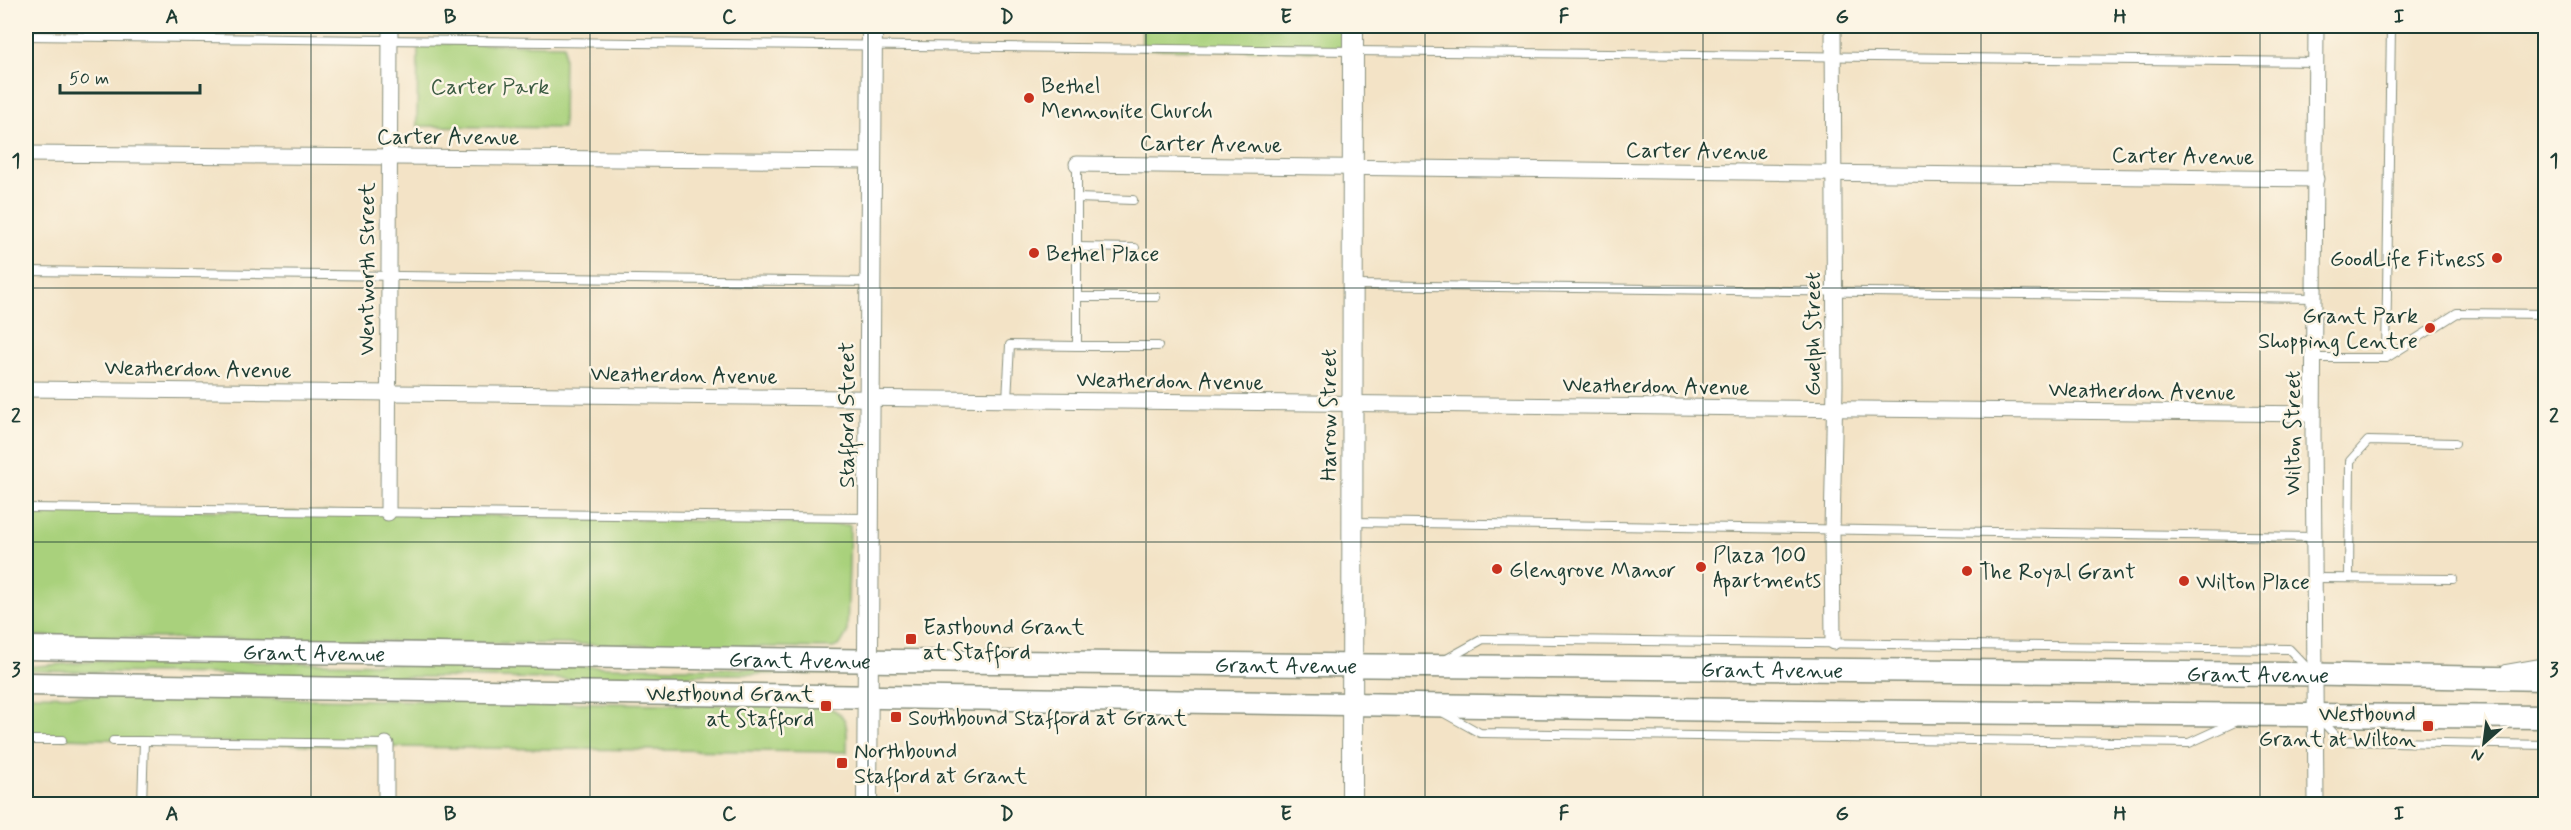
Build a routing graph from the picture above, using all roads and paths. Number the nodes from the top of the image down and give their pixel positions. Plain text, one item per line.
1 (872, 26) edge
2 (1353, 26) edge
3 (1833, 26) edge
4 (2316, 26) edge
5 (2391, 26) edge
6 (390, 33) edge
7 (26, 36) edge
8 (872, 46) junction
9 (1353, 51) junction
10 (1832, 56) junction
11 (2315, 63) junction
12 (26, 154) edge
13 (388, 158) junction
14 (871, 161) junction
15 (1077, 164) joint
16 (1353, 168) junction
17 (1834, 174) junction
18 (2316, 179) junction
19 (1077, 198) junction
20 (1132, 200) dead end
21 (1077, 247) junction
22 (1135, 248) dead end
23 (26, 271) edge
24 (388, 276) junction
25 (870, 282) junction
26 (1352, 285) junction
27 (1834, 292) junction
28 (1078, 297) junction
29 (1156, 297) dead end
30 (2315, 298) junction
31 (2546, 314) edge
32 (1077, 346) junction
33 (1158, 346) dead end
34 (2315, 358) junction
35 (2386, 358) junction
36 (26, 389) edge
37 (388, 394) junction
38 (870, 399) junction
39 (1007, 400) junction
40 (1352, 404) junction
41 (1835, 410) junction
42 (2313, 414) junction
43 (2455, 443) dead end
44 (26, 508) edge
45 (388, 513) junction
46 (869, 518) junction
47 (1352, 522) junction
48 (1832, 531) junction
49 (2315, 537) junction
50 (2349, 577) junction
51 (2316, 578) junction
52 (2453, 579) dead end
53 (1833, 642) junction
54 (26, 648) edge
55 (868, 661) junction
56 (2546, 662) edge
57 (1351, 667) junction
58 (1432, 667) junction
59 (2314, 676) junction
60 (2451, 678) junction
61 (2546, 679) edge
62 (26, 684) edge
63 (868, 698) junction
64 (1351, 704) junction
65 (2315, 714) junction
66 (2546, 717) edge
67 (26, 740) edge
68 (62, 740) dead end
69 (113, 741) dead end
70 (144, 741) junction
71 (386, 744) joint
72 (2546, 745) edge
73 (142, 804) edge
74 (386, 804) edge
75 (867, 804) edge
76 (1352, 804) edge
77 (2316, 804) edge

1 - 8 street, Stafford Street
2 - 9 street, Harrow Street
3 - 10 street, Guelph Street
4 - 11 street, Wilton Street
5 - 35 lane
6 - 7 lane
6 - 8 lane
6 - 13 street, Wentworth Street
8 - 9 lane
8 - 14 street, Stafford Street
9 - 10 lane
9 - 16 street, Harrow Street
10 - 11 lane
10 - 17 street, Guelph Street
11 - 18 street, Wilton Street
12 - 13 street, Carter Avenue
13 - 14 street, Carter Avenue
13 - 24 street, Wentworth Street
14 - 25 street, Stafford Street
15 - 16 street, Carter Avenue
15 - 19 lane
16 - 17 street, Carter Avenue
16 - 26 street, Harrow Street
17 - 18 street, Carter Avenue
17 - 27 street, Guelph Street
18 - 30 street, Wilton Street
19 - 20 lane
19 - 21 lane
21 - 22 lane
21 - 28 lane
23 - 24 lane
24 - 25 lane
24 - 37 street, Wentworth Street
25 - 38 street, Stafford Street
26 - 27 lane
26 - 40 street, Harrow Street
27 - 30 lane
27 - 41 street, Guelph Street
28 - 29 lane
28 - 32 lane
30 - 34 street, Wilton Street
31 - 35 lane
32 - 33 lane
32 - 39 lane
34 - 35 lane
34 - 42 street, Wilton Street
36 - 37 street, Weatherdon Avenue
37 - 38 street, Weatherdon Avenue
37 - 45 street, Wentworth Street
38 - 39 street, Weatherdon Avenue
38 - 46 street, Stafford Street
39 - 40 street, Weatherdon Avenue
40 - 41 street, Weatherdon Avenue
40 - 47 street, Harrow Street
41 - 42 street, Weatherdon Avenue
41 - 48 street, Guelph Street
42 - 49 street, Wilton Street
43 - 50 lane
44 - 45 lane
45 - 46 lane
46 - 55 street, Stafford Street
47 - 48 lane
47 - 57 street, Harrow Street
48 - 49 lane
48 - 53 street, Guelph Street
49 - 51 street, Wilton Street
50 - 51 lane
50 - 52 lane
51 - 59 street, Wilton Street
53 - 58 lane
53 - 59 lane
54 - 55 main road, Grant Avenue
55 - 57 main road, Grant Avenue
55 - 63 street, Stafford Street
56 - 60 lane
57 - 58 main road, Grant Avenue
57 - 64 street, Harrow Street
58 - 59 main road, Grant Avenue
59 - 60 main road, Grant Avenue
59 - 65 street, Wilton Street
60 - 61 main road, Grant Avenue
62 - 63 main road, Grant Avenue
63 - 64 main road, Grant Avenue
63 - 75 street, Stafford Street
64 - 65 main road, Grant Avenue
64 - 76 street, Harrow Street
65 - 66 main road, Grant Avenue
65 - 72 lane
65 - 77 street, Wilton Street
67 - 68 lane
69 - 70 lane
70 - 71 lane
70 - 73 lane
71 - 74 street

